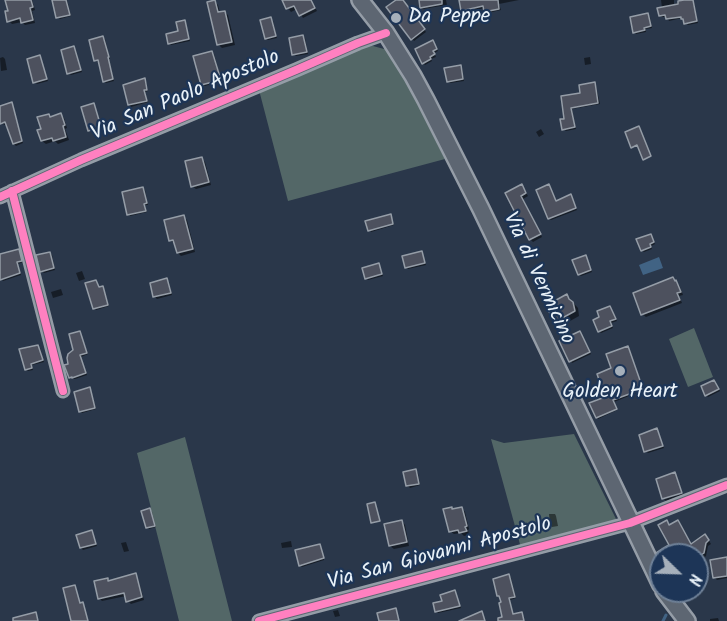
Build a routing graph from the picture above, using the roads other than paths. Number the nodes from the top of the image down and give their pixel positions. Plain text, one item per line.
1 (360, 0) edge
2 (386, 33) junction
3 (12, 191) junction
4 (0, 197) edge
5 (63, 391) dead end
6 (727, 485) edge
7 (630, 523) junction
8 (649, 561) edge
9 (673, 603) edge
10 (260, 621) edge
11 (687, 621) edge

1 - 2 main road, Via di Vermicino
2 - 3 street, Via San Paolo Apostolo
2 - 7 main road, Via di Vermicino
3 - 4 street, Via San Paolo Apostolo
3 - 5 street
6 - 7 street, Via San Giovanni Apostolo
7 - 8 main road, Via di Vermicino
7 - 10 street, Via San Giovanni Apostolo
9 - 11 main road

